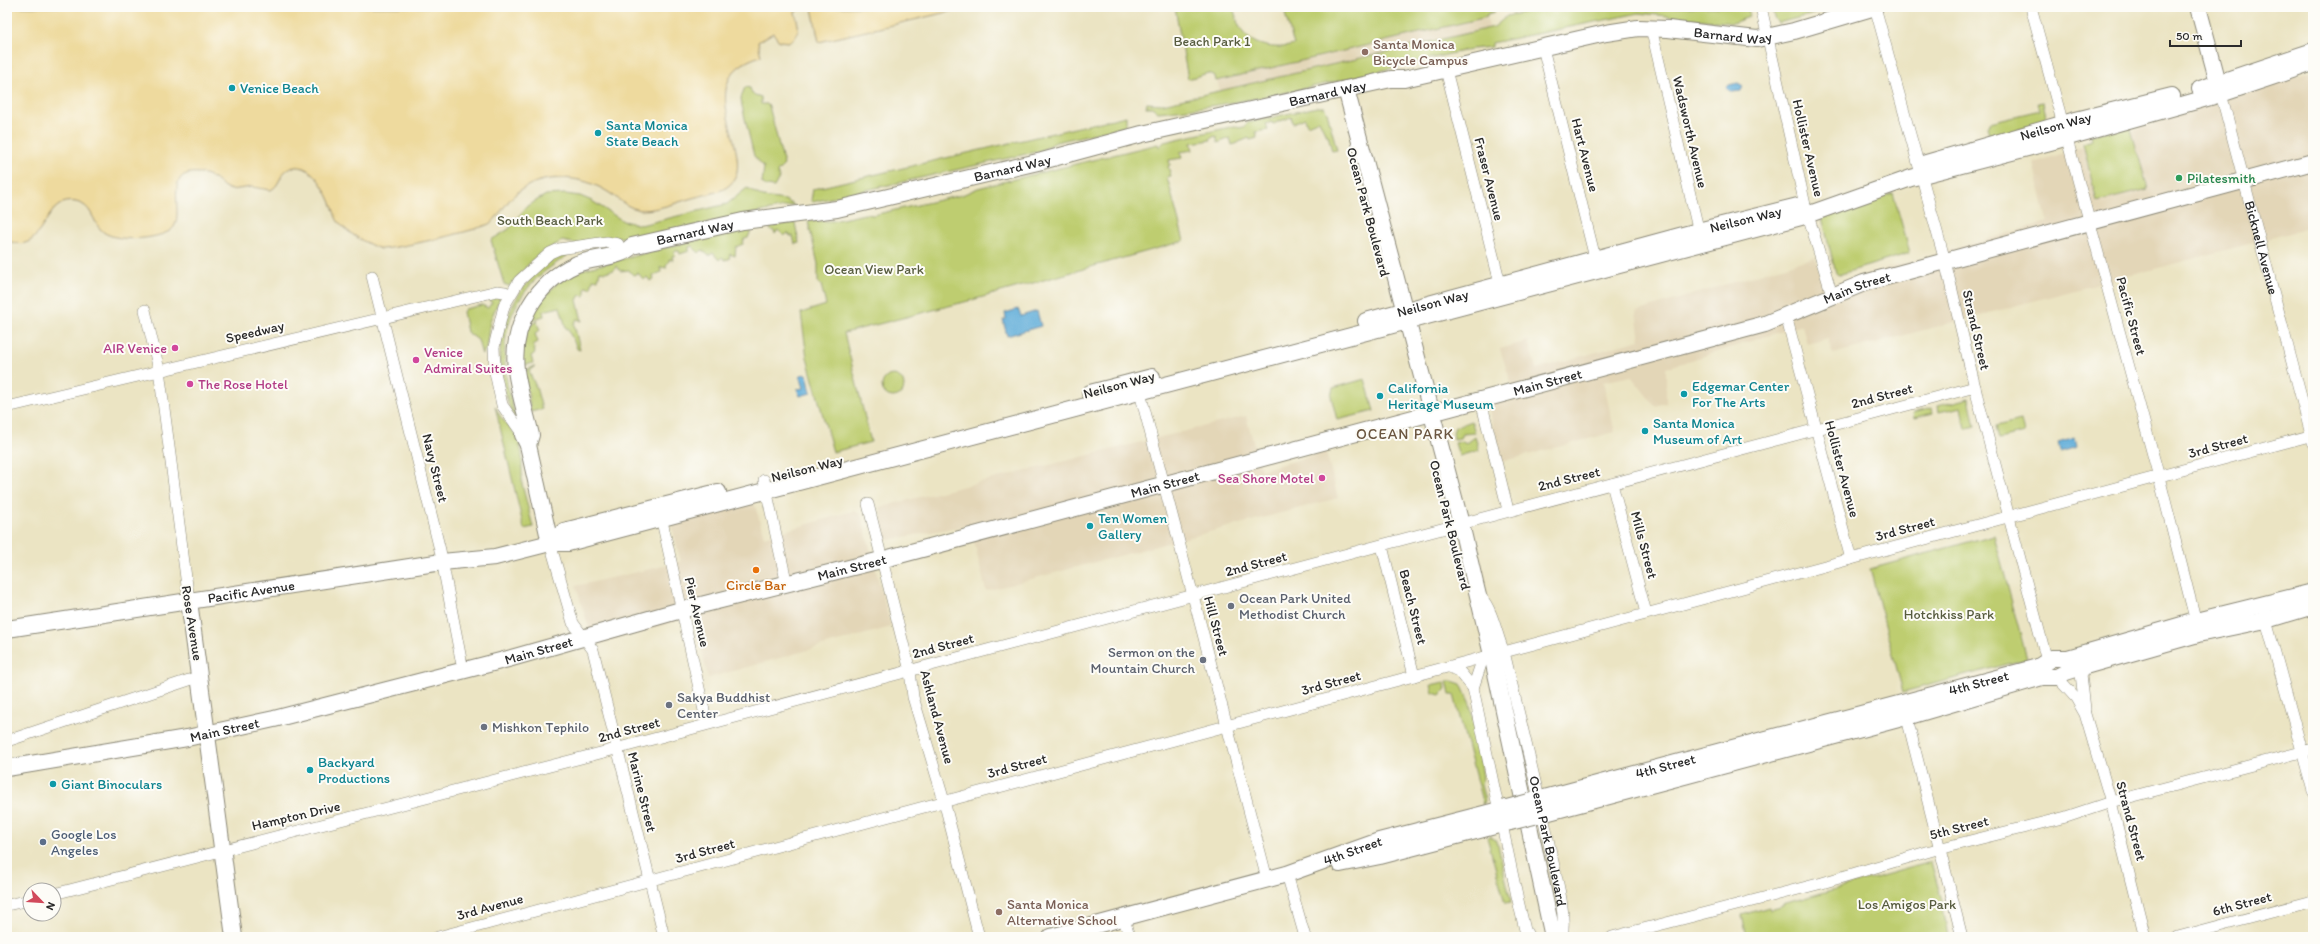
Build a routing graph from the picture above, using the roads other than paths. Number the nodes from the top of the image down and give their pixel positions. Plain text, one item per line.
1 (1761, 7) edge
2 (1875, 7) edge
3 (2031, 7) edge
4 (2198, 7) edge
5 (1651, 28) junction
6 (1767, 35) junction
7 (1543, 48) junction
8 (2313, 50) edge
9 (2313, 63) edge
10 (1446, 70) junction
11 (1391, 79) junction
12 (2220, 89) junction
13 (1341, 90) junction
14 (2065, 131) junction
15 (2313, 162) edge
16 (1919, 171) junction
17 (2244, 181) junction
18 (1806, 210) junction
19 (2090, 222) junction
20 (1700, 237) junction
21 (625, 245) junction
22 (1945, 261) junction
23 (1597, 265) junction
24 (372, 276) dead end
25 (1502, 290) junction
26 (510, 295) junction
27 (1832, 295) junction
28 (145, 310) dead end
29 (1786, 316) junction
30 (383, 317) junction
31 (1401, 317) junction
32 (159, 370) junction
33 (1138, 386) junction
34 (1975, 387) junction
35 (1481, 401) junction
36 (7, 407) edge
37 (1426, 414) junction
38 (1816, 430) junction
39 (2312, 438) edge
40 (526, 441) junction
41 (2159, 477) junction
42 (1612, 484) junction
43 (764, 485) junction
44 (1163, 485) junction
45 (868, 504) dead end
46 (1508, 510) junction
47 (660, 513) junction
48 (2009, 517) junction
49 (1456, 526) junction
50 (550, 543) junction
51 (1382, 546) junction
52 (495, 557) joint
53 (1851, 559) junction
54 (882, 560) junction
55 (442, 562) junction
56 (787, 585) junction
57 (2313, 592) edge
58 (1192, 596) junction
59 (189, 601) junction
60 (2313, 606) edge
61 (681, 610) junction
62 (2264, 612) junction
63 (1646, 613) junction
64 (2197, 628) junction
65 (7, 629) edge
66 (583, 639) junction
67 (1493, 655) junction
68 (2088, 665) junction
69 (1450, 667) junction
70 (2053, 669) junction
71 (463, 670) junction
72 (910, 670) junction
73 (201, 676) junction
74 (1414, 676) junction
75 (1473, 688) junction
76 (1905, 711) junction
77 (2085, 714) junction
78 (707, 724) junction
79 (1226, 726) junction
80 (207, 734) junction
81 (7, 741) edge
82 (616, 749) junction
83 (2308, 751) edge
84 (544, 767) joint
85 (7, 768) edge
86 (2313, 791) edge
87 (944, 801) junction
88 (2111, 802) junction
89 (1537, 807) junction
90 (1505, 816) junction
91 (1940, 849) junction
92 (222, 850) junction
93 (1287, 874) junction
94 (1267, 880) junction
95 (650, 881) junction
96 (62, 892) edge
97 (2313, 901) edge
98 (22, 902) edge
99 (7, 905) edge
100 (550, 907) joint
101 (1124, 918) junction
102 (2185, 936) edge
103 (234, 937) edge
104 (438, 937) edge
105 (664, 937) edge
106 (980, 937) edge
107 (1051, 937) edge
108 (1129, 937) edge
109 (1306, 937) edge
110 (1529, 937) edge
111 (1541, 937) edge
112 (1553, 937) edge
113 (1562, 937) edge
114 (1612, 937) edge
115 (1962, 937) edge
116 (2145, 937) edge

1 - 6 street, Hollister Avenue
2 - 6 street
2 - 16 street, Strand Street
3 - 14 street, Pacific Street
4 - 12 street, Bicknell Avenue
5 - 6 street, Barnard Way
5 - 7 street, Barnard Way
5 - 20 street, Wadsworth Avenue
6 - 11 street, Barnard Way
6 - 18 street, Hollister Avenue
7 - 10 street, Barnard Way
7 - 23 street, Hart Avenue
8 - 12 street, Neilson Way
9 - 12 street, Neilson Way
10 - 11 street, Barnard Way
10 - 25 street, Fraser Avenue
11 - 13 street, Barnard Way
12 - 14 street, Neilson Way
12 - 17 street, Bicknell Avenue
13 - 21 street, Barnard Way
13 - 31 street, Ocean Park Boulevard
14 - 16 street, Neilson Way
14 - 19 street, Pacific Street
15 - 17 street, Main Street
16 - 18 street, Neilson Way
16 - 22 street, Strand Street
17 - 19 street, Main Street
17 - 39 street, Bicknell Avenue
18 - 20 street, Neilson Way
18 - 27 street, Hollister Avenue
19 - 22 street, Main Street
19 - 41 street, Pacific Street
20 - 23 street, Neilson Way
21 - 26 street, Barnard Way
21 - 40 street, Barnard Way
22 - 27 street, Main Street
22 - 34 street, Strand Street
23 - 25 street, Neilson Way
24 - 30 street, Navy Street
25 - 31 street, Neilson Way
26 - 30 street, Speedway
26 - 40 street, Barnard Way
27 - 29 street, Main Street
28 - 32 street, Rose Avenue
29 - 35 street, Main Street
29 - 38 street, Hollister Avenue
30 - 32 street, Speedway
30 - 55 street, Navy Street
31 - 33 street, Neilson Way
31 - 37 street, Ocean Park Boulevard
32 - 36 street, Speedway
32 - 59 street, Rose Avenue
33 - 43 street, Neilson Way
33 - 44 street, Hill Street
34 - 38 street, 2nd Street
34 - 48 street, Strand Street
35 - 37 street, Main Street
35 - 46 street
37 - 44 street, Main Street
37 - 49 street, Ocean Park Boulevard
38 - 42 street, 2nd Street
38 - 53 street, Hollister Avenue
39 - 41 street, 3rd Street
40 - 50 street, Barnard Way
41 - 48 street, 3rd Street
41 - 64 street, Pacific Street
42 - 46 street, 2nd Street
42 - 63 street, Mills Street
43 - 47 street, Neilson Way
43 - 56 street
44 - 54 street, Main Street
44 - 58 street, Hill Street
45 - 54 street, Ashland Avenue
46 - 49 street, 2nd Street
47 - 50 street, Neilson Way
47 - 61 street, Pier Avenue
48 - 53 street, 3rd Street
48 - 70 street, Strand Street
49 - 51 street, 2nd Street
49 - 67 street, Ocean Park Boulevard
49 - 67 street, Ocean Park Boulevard
50 - 52 street, Neilson Way
50 - 66 street, Marine Street
51 - 58 street, 2nd Street
51 - 74 street, Beach Street
52 - 55 street, Pacific Avenue
53 - 63 street, 3rd Street
54 - 56 street, Main Street
54 - 72 street, Ashland Avenue
55 - 59 street, Pacific Avenue
55 - 71 street, Navy Street
56 - 61 street, Main Street
57 - 62 street, 4th Street
58 - 72 street, 2nd Street
58 - 79 street, Hill Street
59 - 65 street, Pacific Avenue
59 - 73 street, Rose Avenue
60 - 62 street, 4th Street
61 - 66 street, Main Street
61 - 78 street, Pier Avenue
62 - 64 street, 4th Street
62 - 83 street
63 - 67 street, 3rd Street
64 - 68 street, 4th Street
64 - 70 street, 4th Street
66 - 71 street, Main Street
66 - 82 street, Marine Street
67 - 69 street, 3rd Street
67 - 75 street
67 - 89 street, Ocean Park Boulevard
67 - 111 street, Ocean Park Boulevard
67 - 112 street, Ocean Park Boulevard
68 - 70 street, 4th Street
68 - 77 street, Strand Street
69 - 74 street, 3rd Street
69 - 75 street
70 - 76 street, 4th Street
70 - 77 street, Strand Street
71 - 80 street, Main Street
72 - 78 street, 2nd Street
72 - 87 street, Ashland Avenue
73 - 80 street, Rose Avenue
73 - 81 street
74 - 79 street, 3rd Street
75 - 90 street
76 - 89 street, 4th Street
76 - 91 street
77 - 88 street, Strand Street
78 - 82 street, 2nd Street
79 - 87 street, 3rd Street
79 - 94 street, Hill Street
80 - 85 street, Main Street
80 - 92 street, Rose Avenue
82 - 84 street, 2nd Street
82 - 95 street, Marine Street
83 - 86 street
83 - 88 street, 5th Street
84 - 92 street, Hampton Drive
87 - 95 street, 3rd Street
87 - 106 street, Ashland Avenue
88 - 91 street, 5th Street
88 - 116 street, Strand Street
89 - 90 street, 4th Street, bridge
89 - 113 street, Ocean Park Boulevard
90 - 93 street, 4th Street
90 - 110 street
91 - 114 street, 5th Street
91 - 115 street
92 - 96 street, Hampton Drive
92 - 103 street, Rose Avenue
93 - 94 street, 4th Street
93 - 109 street
94 - 101 street, 4th Street
95 - 100 street, 3rd Street
95 - 105 street, Marine Street
97 - 102 street, 6th Street
98 - 99 street
100 - 104 street, 3rd Avenue
101 - 107 street, 4th Street
101 - 108 street

